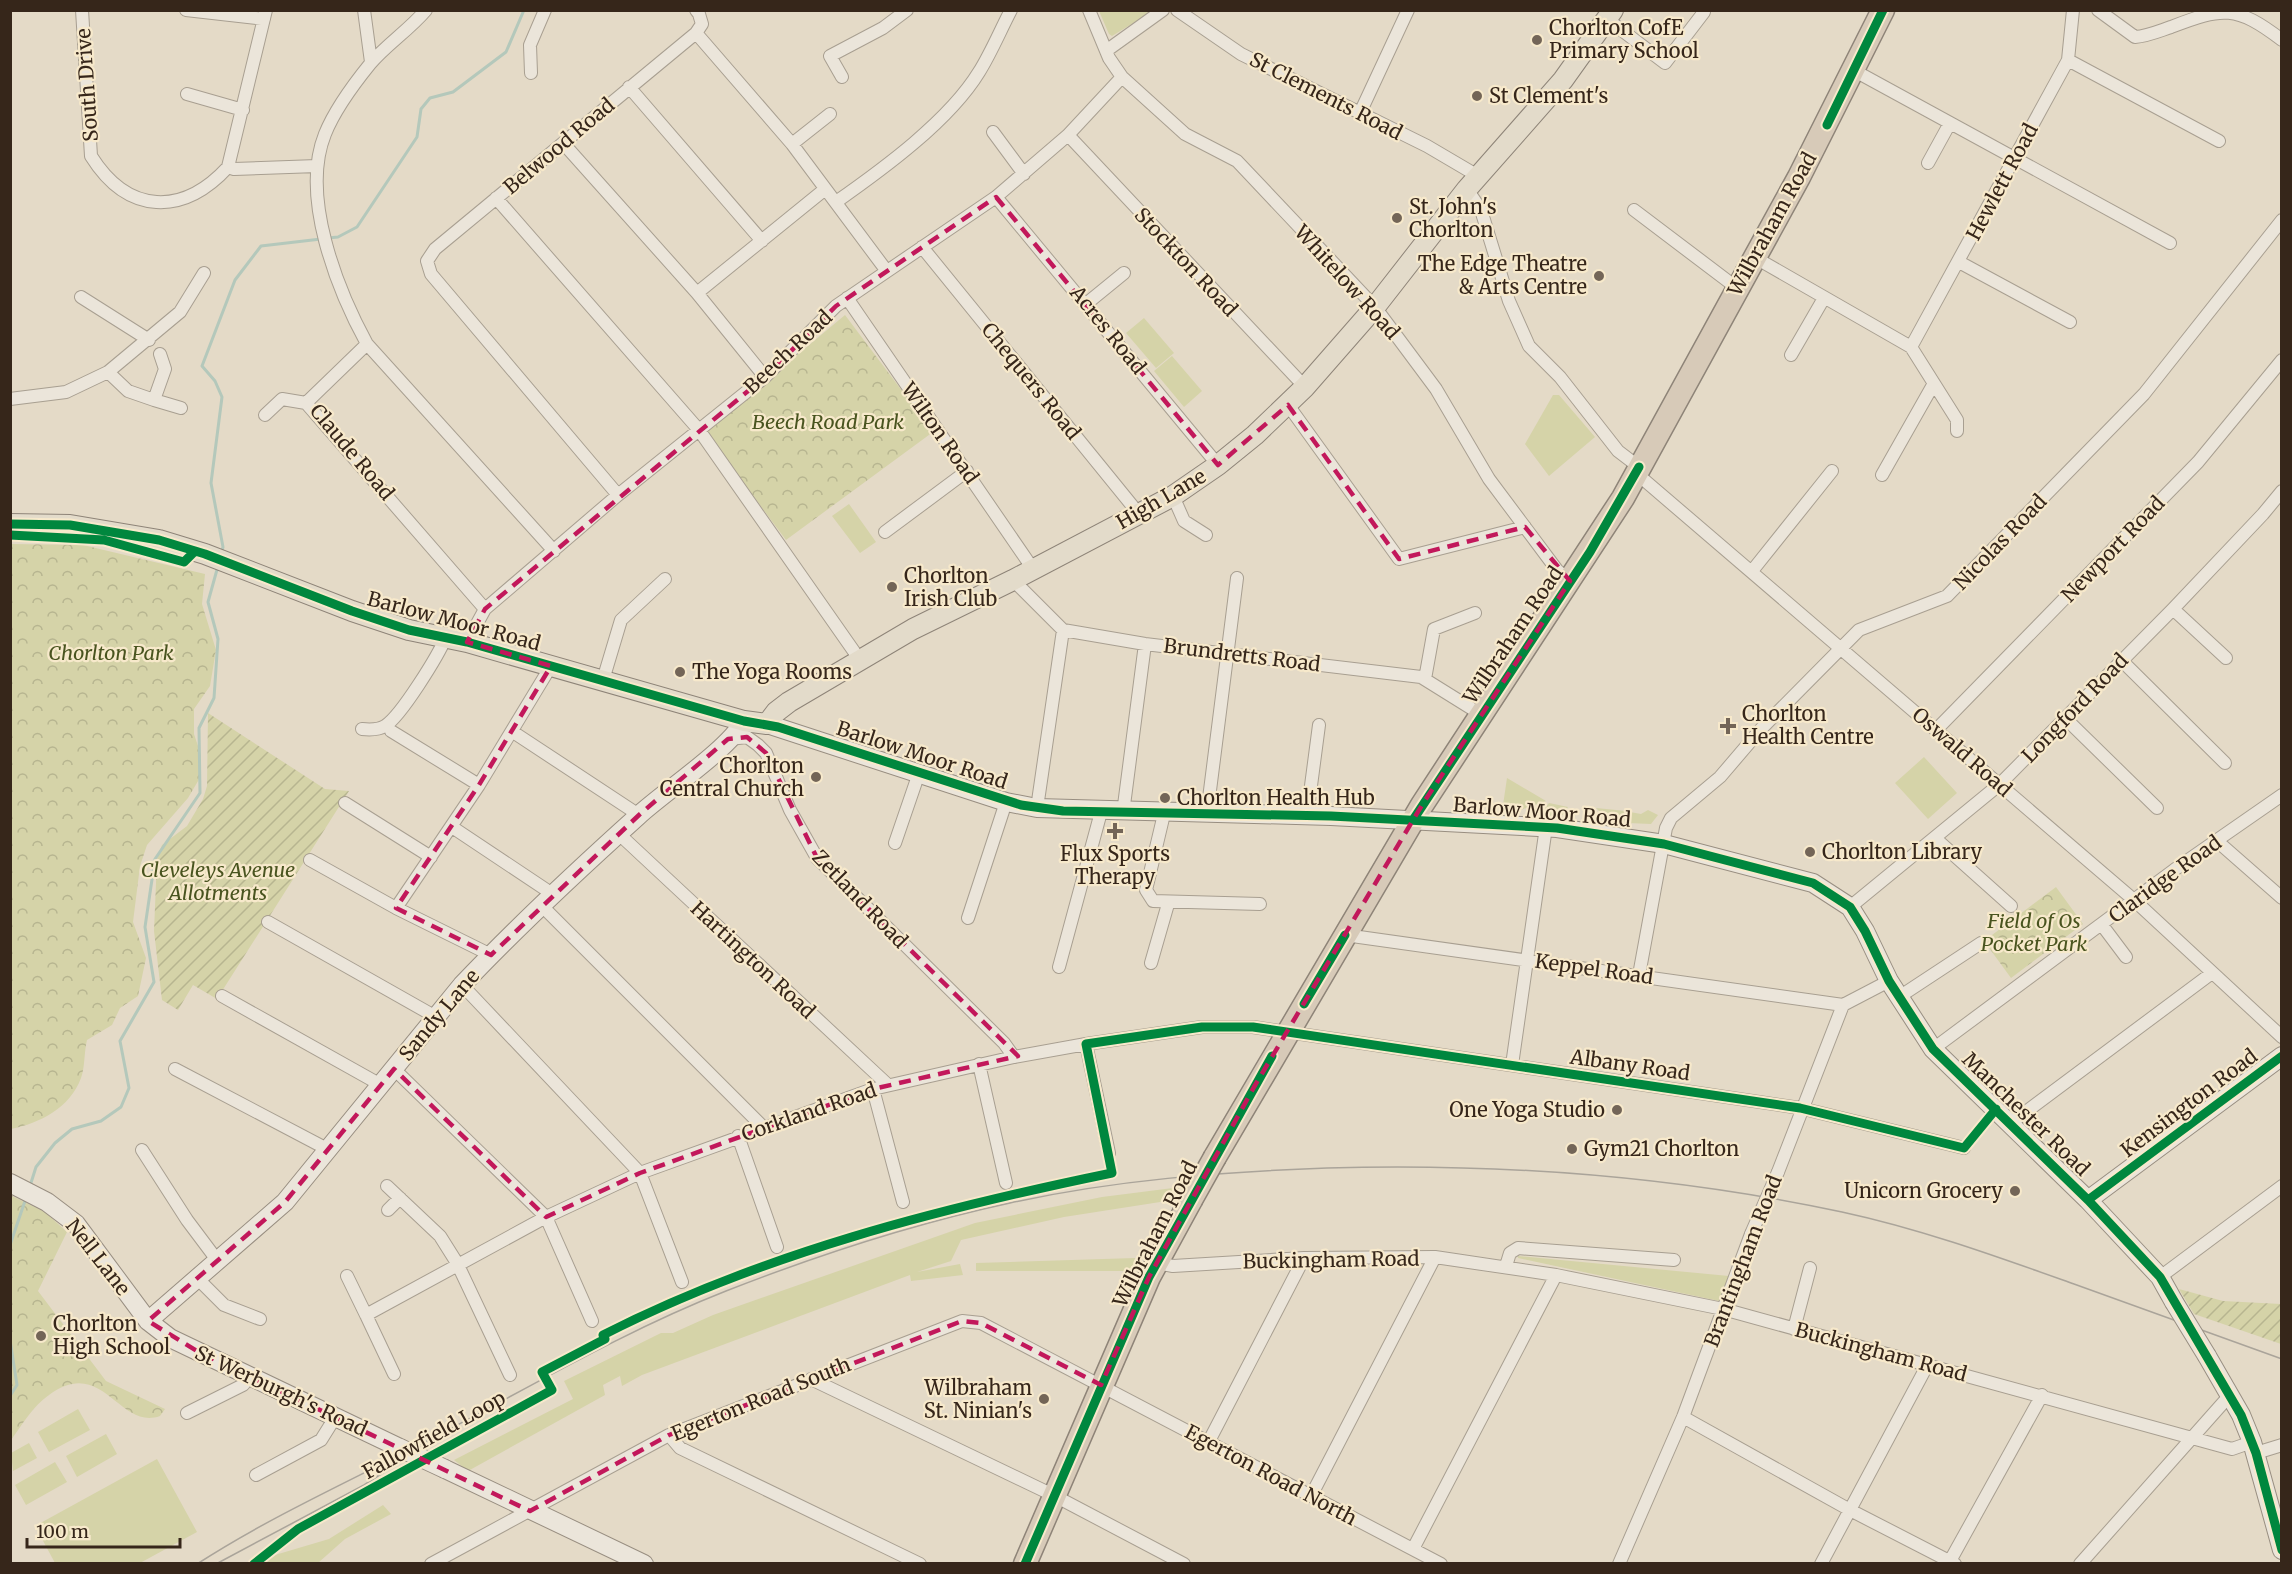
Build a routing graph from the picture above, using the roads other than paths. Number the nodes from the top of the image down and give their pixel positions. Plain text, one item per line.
1 (82, 10) edge
2 (186, 10) edge
3 (364, 10) edge
4 (426, 10) edge
5 (545, 10) edge
6 (696, 10) edge
7 (907, 10) edge
8 (1011, 10) edge
9 (1089, 10) edge
10 (1162, 10) edge
11 (1177, 10) edge
12 (1408, 10) edge
13 (1883, 10) edge
14 (2073, 10) edge
15 (2098, 10) edge
16 (1704, 12) dead end
17 (265, 15) edge
18 (1610, 15) edge
19 (696, 33) junction
20 (2282, 40) edge
21 (1106, 51) junction
22 (2068, 60) junction
23 (371, 62) junction
24 (1855, 70) junction
25 (531, 73) dead end
26 (842, 77) dead end
27 (1122, 77) junction
28 (629, 87) junction
29 (187, 94) dead end
30 (243, 110) junction
31 (1360, 113) junction
32 (830, 114) dead end
33 (1950, 123) junction
34 (993, 132) dead end
35 (1068, 135) junction
36 (2219, 141) dead end
37 (563, 142) junction
38 (792, 144) junction
39 (2015, 159) junction
40 (1928, 163) dead end
41 (317, 166) junction
42 (228, 167) junction
43 (1024, 174) junction
44 (1473, 182) junction
45 (824, 190) junction
46 (996, 196) junction
47 (496, 198) junction
48 (836, 202) junction
49 (1634, 210) dead end
50 (2282, 220) edge
51 (762, 240) junction
52 (2170, 243) dead end
53 (922, 248) junction
54 (1754, 257) junction
55 (1959, 262) junction
56 (886, 270) junction
57 (204, 273) dead end
58 (1124, 273) dead end
59 (1737, 288) junction
60 (697, 293) junction
61 (81, 297) dead end
62 (847, 298) junction
63 (1824, 298) junction
64 (1086, 304) junction
65 (1375, 307) junction
66 (2070, 322) dead end
67 (149, 340) junction
68 (367, 344) junction
69 (1911, 347) junction
70 (160, 354) dead end
71 (1791, 355) dead end
72 (2282, 360) edge
73 (108, 372) junction
74 (765, 377) junction
75 (1933, 386) junction
76 (1305, 387) junction
77 (10, 399) edge
78 (154, 400) junction
79 (306, 404) junction
80 (1288, 405) junction
81 (181, 408) dead end
82 (265, 415) dead end
83 (699, 430) junction
84 (1957, 430) dead end
85 (1218, 465) junction
86 (1638, 470) junction
87 (967, 471) junction
88 (1832, 471) dead end
89 (1882, 475) dead end
90 (2282, 490) edge
91 (618, 495) junction
92 (1173, 496) junction
93 (1139, 514) junction
94 (10, 524) edge
95 (1525, 527) junction
96 (885, 532) dead end
97 (1206, 535) dead end
98 (554, 551) junction
99 (1032, 569) junction
100 (1752, 571) junction
101 (1237, 578) dead end
102 (665, 579) dead end
103 (1013, 580) junction
104 (1570, 581) junction
105 (485, 609) junction
106 (2174, 609) junction
107 (1475, 613) dead end
108 (1063, 630) junction
109 (446, 637) junction
110 (467, 642) junction
111 (1145, 644) junction
112 (1841, 648) junction
113 (1226, 654) junction
114 (2226, 658) dead end
115 (860, 660) junction
116 (2121, 660) junction
117 (551, 666) junction
118 (1425, 679) junction
119 (603, 680) junction
120 (1482, 715) junction
121 (2065, 718) junction
122 (744, 721) junction
123 (767, 724) junction
124 (1319, 725) dead end
125 (363, 729) dead end
126 (1936, 730) junction
127 (391, 731) dead end
128 (513, 732) junction
129 (728, 739) junction
130 (2225, 763) dead end
131 (919, 773) junction
132 (2000, 784) junction
133 (479, 786) junction
134 (2282, 795) edge
135 (1006, 802) junction
136 (345, 803) dead end
137 (1037, 808) junction
138 (2157, 808) dead end
139 (1101, 812) junction
140 (1123, 813) junction
141 (1164, 814) junction
142 (1207, 814) junction
143 (639, 815) junction
144 (1307, 816) junction
145 (1413, 820) junction
146 (452, 827) junction
147 (1546, 827) junction
148 (619, 834) junction
149 (1936, 838) junction
150 (2217, 841) junction
151 (895, 843) dead end
152 (1664, 844) junction
153 (431, 857) junction
154 (310, 860) dead end
155 (2282, 898) edge
156 (548, 900) junction
157 (2134, 900) junction
158 (1168, 904) junction
159 (1260, 904) dead end
160 (2011, 906) dead end
161 (1850, 907) junction
162 (396, 908) junction
163 (968, 918) dead end
164 (268, 922) dead end
165 (2102, 925) junction
166 (1345, 935) junction
167 (1982, 943) dead end
168 (491, 955) junction
169 (2126, 957) dead end
170 (1528, 960) junction
171 (1151, 963) dead end
172 (1059, 967) dead end
173 (2212, 974) junction
174 (1639, 975) junction
175 (1889, 981) junction
176 (462, 985) junction
177 (222, 996) dead end
178 (1899, 998) junction
179 (1843, 1005) junction
180 (436, 1017) junction
181 (1286, 1033) junction
182 (2282, 1037) edge
183 (1086, 1044) junction
184 (1933, 1049) junction
185 (2282, 1056) edge
186 (1014, 1057) junction
187 (980, 1064) junction
188 (1512, 1065) junction
189 (175, 1069) dead end
190 (394, 1069) junction
191 (381, 1084) junction
192 (888, 1085) junction
193 (873, 1089) junction
194 (1800, 1108) junction
195 (2011, 1123) junction
196 (764, 1127) junction
197 (738, 1136) junction
198 (1964, 1148) dead end
199 (142, 1150) dead end
200 (329, 1150) junction
201 (1109, 1153) dead end
202 (640, 1173) junction
203 (1006, 1183) dead end
204 (387, 1186) dead end
205 (2282, 1186) edge
206 (21, 1188) edge
207 (400, 1198) junction
208 (2088, 1200) junction
209 (903, 1202) dead end
210 (388, 1210) dead end
211 (546, 1217) junction
212 (777, 1247) dead end
213 (1435, 1257) junction
214 (1304, 1258) junction
215 (218, 1260) junction
216 (1674, 1260) dead end
217 (457, 1263) junction
218 (1157, 1263) junction
219 (1506, 1266) junction
220 (1810, 1268) dead end
221 (1556, 1275) junction
222 (347, 1276) dead end
223 (2160, 1277) junction
224 (197, 1278) junction
225 (682, 1282) dead end
226 (1723, 1309) junction
227 (366, 1315) junction
228 (260, 1319) dead end
229 (148, 1320) junction
230 (592, 1321) dead end
231 (1794, 1329) junction
232 (1928, 1364) junction
233 (394, 1374) dead end
234 (510, 1375) dead end
235 (250, 1377) junction
236 (811, 1379) junction
237 (1101, 1385) junction
238 (2042, 1395) junction
239 (2230, 1395) junction
240 (187, 1413) dead end
241 (336, 1416) junction
242 (1683, 1417) junction
243 (669, 1435) junction
244 (2192, 1437) junction
245 (1208, 1443) junction
246 (2282, 1445) edge
247 (2254, 1448) junction
248 (256, 1475) dead end
249 (1053, 1495) junction
250 (1311, 1496) junction
251 (1850, 1510) junction
252 (530, 1511) junction
253 (1413, 1549) junction
254 (2282, 1550) edge
255 (1952, 1562) edge
256 (431, 1563) edge
257 (644, 1563) edge
258 (920, 1563) edge
259 (1025, 1563) edge
260 (1184, 1563) edge
261 (1441, 1563) edge
262 (1619, 1563) edge
263 (1821, 1563) edge
264 (2080, 1563) edge

1 - 42 street, South Drive
2 - 17 street
3 - 23 street
4 - 23 street
5 - 25 street
6 - 19 street
7 - 26 street
8 - 48 street
9 - 21 street, Whitelow Road
10 - 21 street
11 - 31 street, St Clements Road
12 - 31 street
13 - 24 highway, Wilbraham Road
14 - 22 street, Hewlett Road
15 - 20 street
16 - 18 street
17 - 30 street
18 - 44 main road, High Lane
19 - 28 street, Belwood Road
19 - 38 street
21 - 27 street, Whitelow Road
22 - 36 street
22 - 39 street, Hewlett Road
23 - 41 street
24 - 33 street
24 - 54 highway, Wilbraham Road
27 - 35 street, Beech Road
27 - 65 street, Whitelow Road
28 - 37 street, Belwood Road
28 - 51 street
29 - 30 street
30 - 42 street
31 - 44 street, St Clements Road
32 - 38 street
33 - 39 street
33 - 40 street
34 - 43 street
35 - 43 street, Beech Road
35 - 76 street, Stockton Road
37 - 47 street, Belwood Road
37 - 60 street
38 - 45 street
39 - 52 street
39 - 55 street, Hewlett Road
41 - 42 street
41 - 68 street
43 - 46 street, Beech Road
44 - 65 main road, High Lane
44 - 86 street
45 - 48 street
45 - 51 street
46 - 53 street, Beech Road
46 - 64 street, Acres Road
47 - 83 street
47 - 91 street, Belwood Road
48 - 56 street
49 - 59 street
50 - 112 street, Nicolas Road
51 - 60 street
53 - 56 street, Beech Road
53 - 93 street, Chequers Road
54 - 59 highway, Wilbraham Road
54 - 63 street
55 - 66 street
55 - 69 street, Hewlett Road
56 - 62 street, Beech Road
57 - 67 street
58 - 64 street
59 - 86 highway, Wilbraham Road
60 - 74 street
61 - 67 street
62 - 74 street, Beech Road
62 - 87 street, Wilton Road
63 - 69 street
63 - 71 street
64 - 85 street, Acres Road
65 - 76 main road, High Lane
65 - 95 street, Whitelow Road
67 - 73 street
68 - 79 street, Claude Road
68 - 98 street
69 - 75 street
70 - 78 street
72 - 126 street, Newport Road
73 - 77 street
73 - 78 street
74 - 83 street, Beech Road
75 - 84 street
75 - 89 street
76 - 80 main road, High Lane
78 - 81 street
79 - 82 street
79 - 105 street, Claude Road
80 - 85 main road, High Lane
80 - 95 street
83 - 91 street, Beech Road
83 - 115 street
85 - 92 main road, High Lane
86 - 100 street, Oswald Road
86 - 104 highway, Wilbraham Road
87 - 96 street
87 - 99 street, Wilton Road
88 - 100 street
90 - 106 street, Longford Road
91 - 98 street, Beech Road
92 - 93 main road, High Lane
92 - 97 street
93 - 99 main road, High Lane
94 - 109 main road, Barlow Moor Road
95 - 104 street, Whitelow Road
98 - 105 street, Beech Road
99 - 103 main road, High Lane
100 - 112 street, Oswald Road
101 - 113 street
102 - 119 street
103 - 108 street
103 - 115 main road, High Lane
104 - 120 highway, Wilbraham Road
105 - 110 street, Beech Road
106 - 114 street
106 - 116 street, Longford Road
107 - 118 street
108 - 111 street, Brundretts Road
108 - 137 street
109 - 110 main road, Barlow Moor Road
109 - 125 street
110 - 117 main road, Barlow Moor Road
111 - 113 street, Brundretts Road
111 - 140 street
112 - 126 street, Oswald Road
112 - 152 street, Nicolas Road
113 - 118 street, Brundretts Road
113 - 142 street
115 - 123 main road, High Lane
116 - 121 street, Longford Road
116 - 130 street
117 - 119 main road, Barlow Moor Road
117 - 128 street
118 - 120 street, Brundretts Road
119 - 122 main road, Barlow Moor Road
120 - 145 highway, Wilbraham Road
121 - 132 street, Longford Road
121 - 138 street
122 - 123 main road, Barlow Moor Road
122 - 129 main road, Sandy Lane
123 - 131 main road, Barlow Moor Road
124 - 144 street
126 - 132 street, Oswald Road
127 - 133 street
128 - 133 street
128 - 143 street
129 - 143 main road, Sandy Lane
129 - 186 street, Zetland Road
131 - 135 main road, Barlow Moor Road
131 - 151 street
132 - 149 street, Longford Road
132 - 157 street, Oswald Road
133 - 146 street
134 - 150 street, Claridge Road
135 - 137 main road, Barlow Moor Road
135 - 163 street
136 - 153 street
137 - 139 main road, Barlow Moor Road
139 - 140 main road, Barlow Moor Road
139 - 172 street
140 - 141 main road, Barlow Moor Road
141 - 142 main road, Barlow Moor Road
141 - 158 street
142 - 144 main road, Barlow Moor Road
143 - 148 main road, Sandy Lane
144 - 145 main road, Barlow Moor Road
145 - 147 main road, Barlow Moor Road
145 - 166 highway, Wilbraham Road
146 - 153 street
146 - 156 street
147 - 152 main road, Barlow Moor Road
147 - 170 street
148 - 156 main road, Sandy Lane
148 - 192 street, Hartington Road
149 - 160 street
149 - 161 street, Longford Road
150 - 155 street
150 - 157 street, Claridge Road
152 - 161 main road, Manchester Road
152 - 174 street, Nicolas Road
153 - 162 street
154 - 162 street
156 - 168 main road, Sandy Lane
156 - 196 street
157 - 165 street, Claridge Road
157 - 173 street, Oswald Road
158 - 159 street
158 - 171 street
161 - 175 main road, Manchester Road
162 - 168 street
164 - 180 street
165 - 169 street
165 - 184 street, Claridge Road
166 - 170 street, Keppel Road
166 - 181 highway, Wilbraham Road
167 - 178 street
168 - 176 main road, Sandy Lane
170 - 174 street, Keppel Road
170 - 188 street
173 - 182 street, Oswald Road
173 - 195 street
174 - 179 street, Keppel Road
175 - 178 main road, Manchester Road
175 - 179 street
176 - 180 main road, Sandy Lane
176 - 202 street
177 - 191 street
178 - 184 main road, Manchester Road
179 - 194 street, Brantingham Road
180 - 190 main road, Sandy Lane
181 - 183 street, Corkland Road
181 - 188 street, Albany Road
181 - 218 highway, Wilbraham Road, bridge
183 - 186 street, Corkland Road
183 - 201 street
184 - 195 main road, Manchester Road
185 - 208 main road, Kensington Road
186 - 187 street, Corkland Road
187 - 192 street, Corkland Road
187 - 203 street
188 - 194 street, Albany Road
189 - 200 street
190 - 191 main road, Sandy Lane
190 - 211 street
191 - 200 main road, Sandy Lane
192 - 193 street, Corkland Road
193 - 196 street, Corkland Road
193 - 209 street
194 - 198 street, Albany Road
194 - 226 street, Brantingham Road, bridge
195 - 208 main road, Manchester Road
196 - 197 street, Corkland Road
197 - 202 street, Corkland Road
197 - 212 street
199 - 215 street
200 - 215 main road, Sandy Lane
202 - 211 street, Corkland Road
202 - 225 street
204 - 207 street
205 - 223 street
206 - 229 main road, Nell Lane
207 - 210 street
207 - 217 street
208 - 223 main road, Manchester Road
211 - 217 street, Corkland Road
211 - 230 street
213 - 214 street, Buckingham Road
213 - 219 street, Buckingham Road
213 - 250 street
214 - 218 street, Buckingham Road
214 - 245 street
215 - 224 main road, Sandy Lane
216 - 219 street
217 - 227 street, Corkland Road
217 - 234 street
218 - 237 highway, Wilbraham Road
219 - 221 street, Buckingham Road
220 - 231 street
221 - 226 street, Buckingham Road
221 - 253 street
222 - 227 street
223 - 239 main road, Manchester Road, bridge
224 - 228 street
224 - 229 main road, Sandy Lane
226 - 231 street, Buckingham Road
226 - 242 street, Brantingham Road
227 - 233 street
229 - 235 main road, St Werburgh's Road
231 - 232 street, Buckingham Road
232 - 238 street, Buckingham Road
232 - 251 street
235 - 240 street
235 - 241 main road, St Werburgh's Road
236 - 237 street, Egerton Road South
236 - 243 street, Egerton Road South
236 - 249 street
237 - 245 street, Egerton Road North
237 - 249 highway, Wilbraham Road
238 - 244 street, Buckingham Road
238 - 255 street
239 - 244 street
239 - 247 main road, Manchester Road
241 - 248 street
241 - 252 main road, St Werburgh's Road, bridge
242 - 251 street
242 - 262 street, Brantingham Road
243 - 252 street, Egerton Road South
243 - 258 street
244 - 247 street, Buckingham Road
244 - 264 street
245 - 250 street, Egerton Road North
246 - 247 street, Buckingham Road
247 - 254 main road, Manchester Road
249 - 259 highway, Wilbraham Road
249 - 260 street
250 - 253 street, Egerton Road North
251 - 255 street
251 - 263 street
252 - 256 street, Egerton Road South
252 - 257 main road, St Werburgh's Road
253 - 261 street, Egerton Road North

